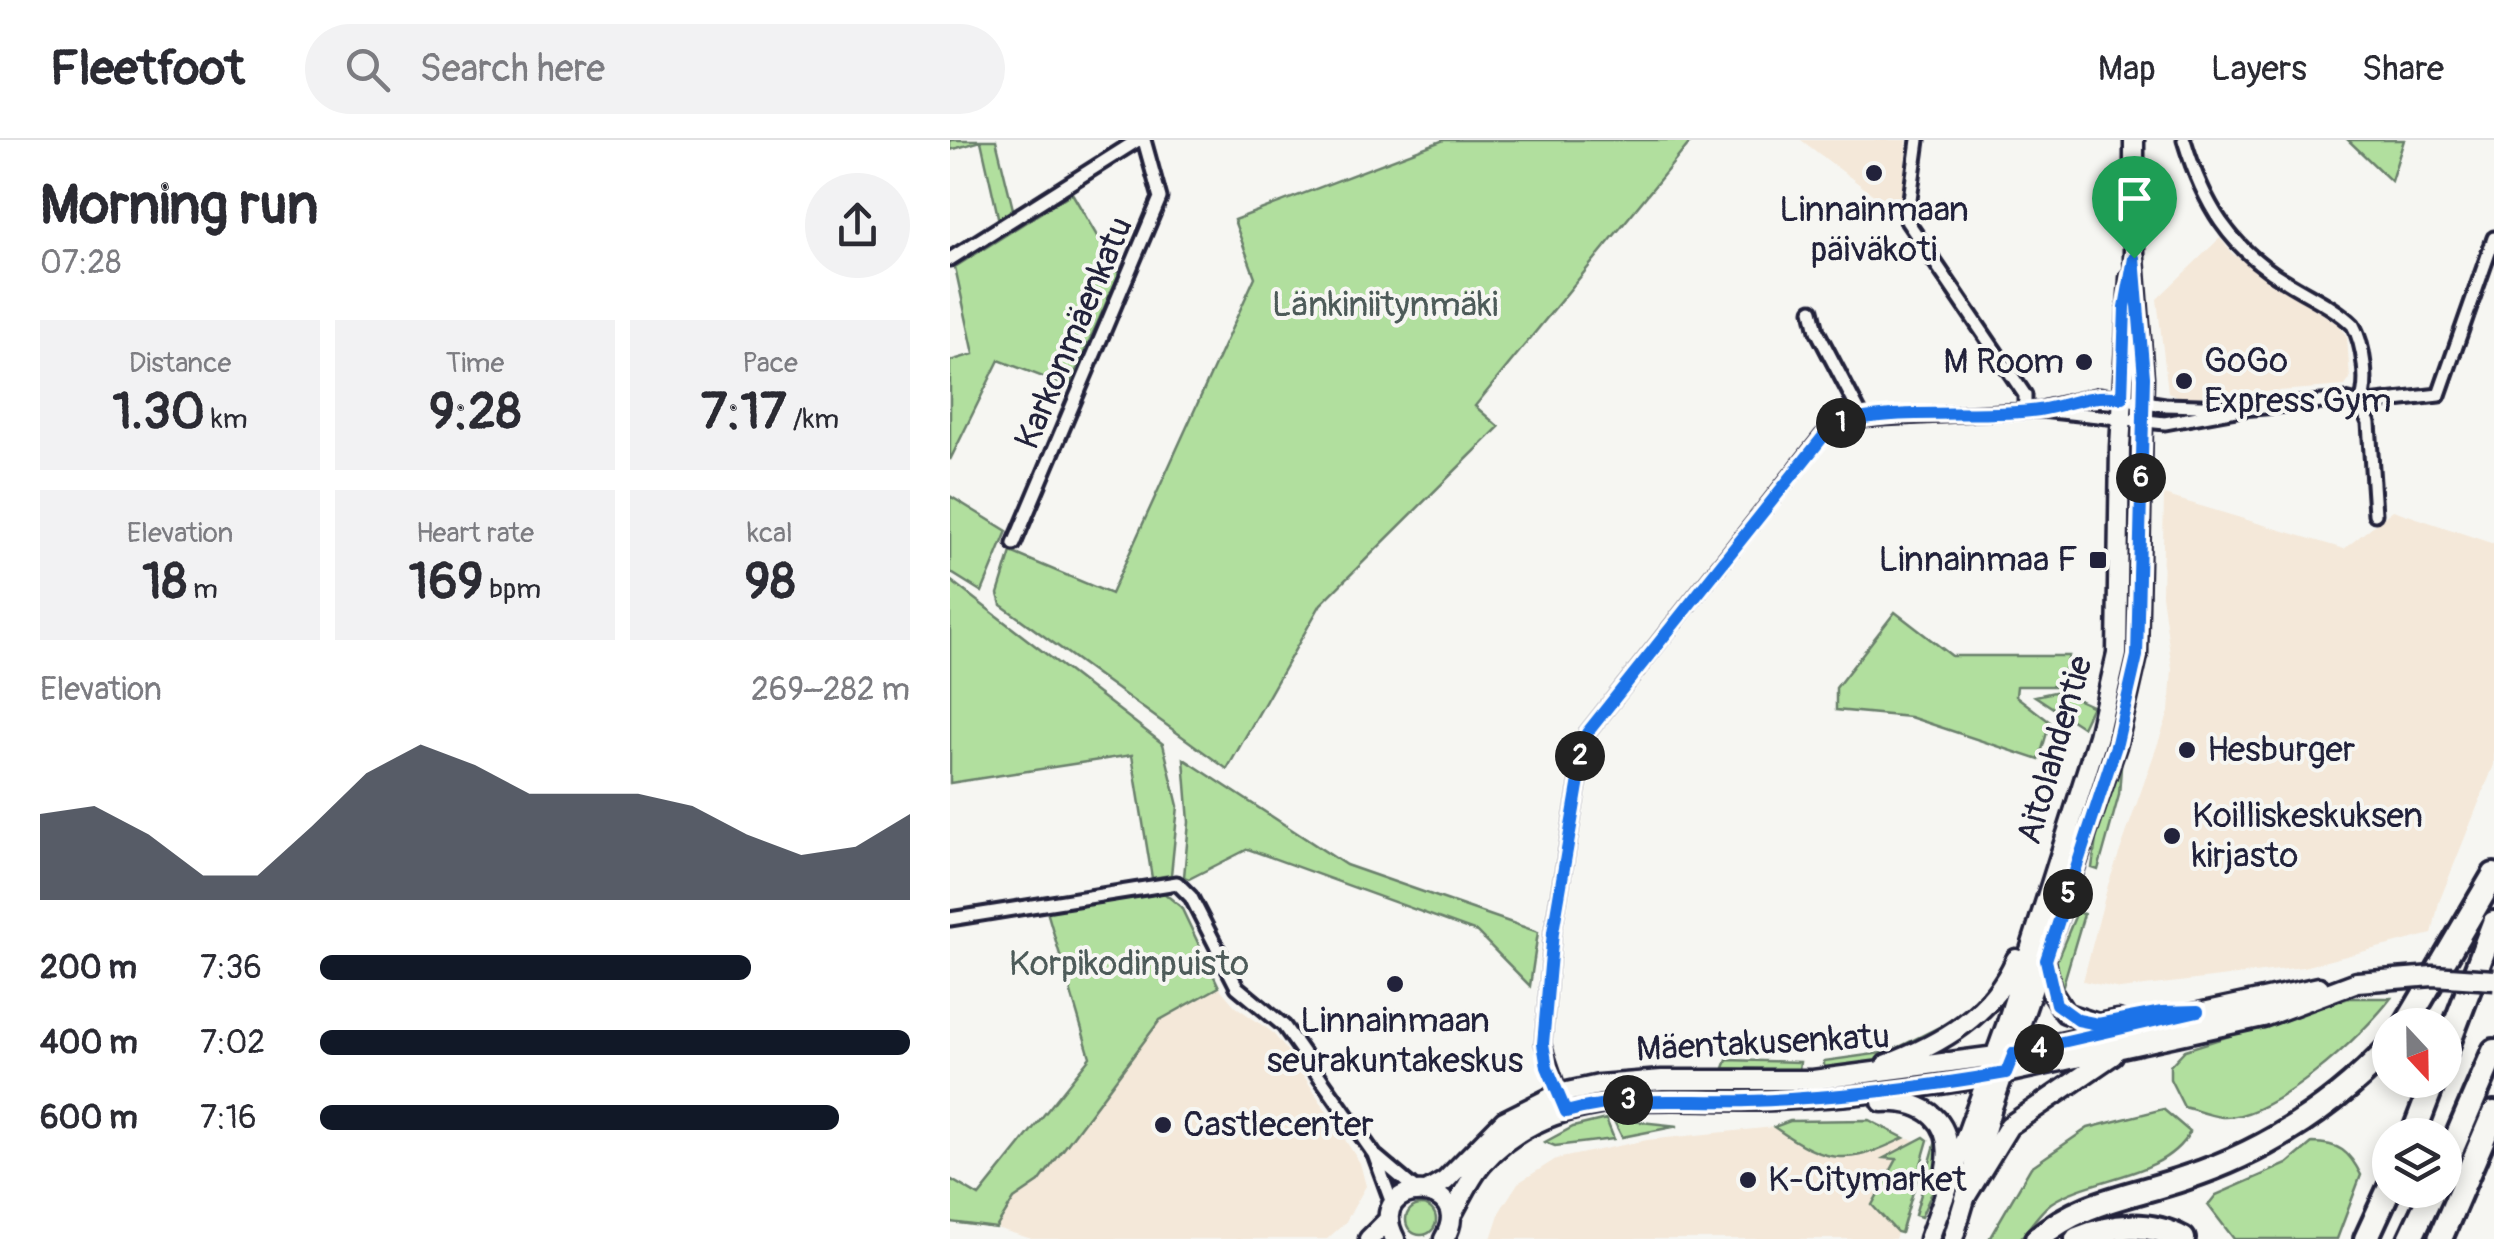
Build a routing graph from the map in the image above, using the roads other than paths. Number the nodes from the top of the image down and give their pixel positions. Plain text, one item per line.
1 (1141, 140) edge
2 (1918, 140) edge
3 (2134, 140) edge
4 (2184, 140) edge
5 (2494, 238) edge
6 (2134, 258) junction
7 (950, 259) edge
8 (2481, 275) junction
9 (2494, 279) edge
10 (1812, 310) dead end
11 (2122, 398) junction
12 (2143, 402) junction
13 (2360, 404) junction
14 (2242, 408) junction
15 (2025, 410) junction
16 (2041, 410) junction
17 (1863, 419) junction
18 (2122, 420) junction
19 (2143, 422) junction
20 (2376, 514) dead end
21 (1014, 544) dead end
22 (2494, 875) edge
23 (2040, 914) junction
24 (950, 919) edge
25 (2494, 923) edge
26 (2046, 960) junction
27 (2494, 980) edge
28 (2348, 984) junction
29 (2416, 1008) edge
30 (2462, 1008) edge
31 (2198, 1011) junction
32 (2129, 1046) junction
33 (2494, 1051) edge
34 (2014, 1053) junction
35 (2372, 1063) edge
36 (1996, 1069) junction
37 (1813, 1080) junction
38 (1826, 1097) junction
39 (1562, 1103) junction
40 (2494, 1113) edge
41 (2462, 1126) edge
42 (1374, 1154) junction
43 (1422, 1190) junction
44 (1966, 1196) junction
45 (1940, 1206) junction
46 (2380, 1208) edge
47 (2425, 1208) edge
48 (1391, 1213) junction
49 (1451, 1216) junction
50 (1369, 1239) edge
51 (1395, 1239) edge
52 (1444, 1239) edge
53 (1929, 1239) edge
54 (1953, 1239) edge
55 (2038, 1239) edge
56 (2077, 1239) edge
57 (2184, 1239) edge
58 (2366, 1239) edge
59 (2410, 1239) edge
60 (2440, 1239) edge

1 - 7 street
1 - 21 street, Karkonmäenkatu
2 - 15 street
3 - 6 main road, Aitolahdentie
4 - 13 street
5 - 8 street
6 - 11 main road, Aitolahdentie
6 - 12 main road, Aitolahdentie
8 - 9 street
8 - 13 street
10 - 17 street
11 - 12 street
11 - 16 street
11 - 18 main road, Aitolahdentie
12 - 14 street
12 - 19 main road, Aitolahdentie
13 - 14 street
13 - 20 street
14 - 19 street
15 - 16 street
15 - 17 street
16 - 18 street
17 - 39 street
18 - 19 street
18 - 23 main road, Aitolahdentie
19 - 26 main road, Aitolahdentie
22 - 29 highway
23 - 36 main road, Aitolahdentie
23 - 37 main road
24 - 42 street
25 - 30 highway
26 - 31 main road
26 - 34 main road, Aitolahdentie
27 - 28 main road, bridge
28 - 31 main road
28 - 32 main road
31 - 34 main road
32 - 36 main road
32 - 44 main road
33 - 41 highway
34 - 36 main road, Aitolahdentie
35 - 55 highway
36 - 37 main road, Mäentakusenkatu
36 - 38 main road, Mäentakusenkatu
36 - 44 main road, Aitolahdentie
36 - 45 main road, Aitolahdentie
37 - 39 main road, Mäentakusenkatu
38 - 39 main road, Mäentakusenkatu
38 - 45 main road
39 - 43 main road, Mäentakusenkatu
39 - 49 main road, Mäentakusenkatu
40 - 60 highway
42 - 43 street
42 - 48 street
43 - 48 main road, Mäentakusenkatu
43 - 49 main road
44 - 54 main road, Aitolahdentie
45 - 53 main road, Aitolahdentie
46 - 58 highway
47 - 59 highway
48 - 50 main road
48 - 51 main road
49 - 52 main road, Mäentakusenkatu
56 - 57 highway

